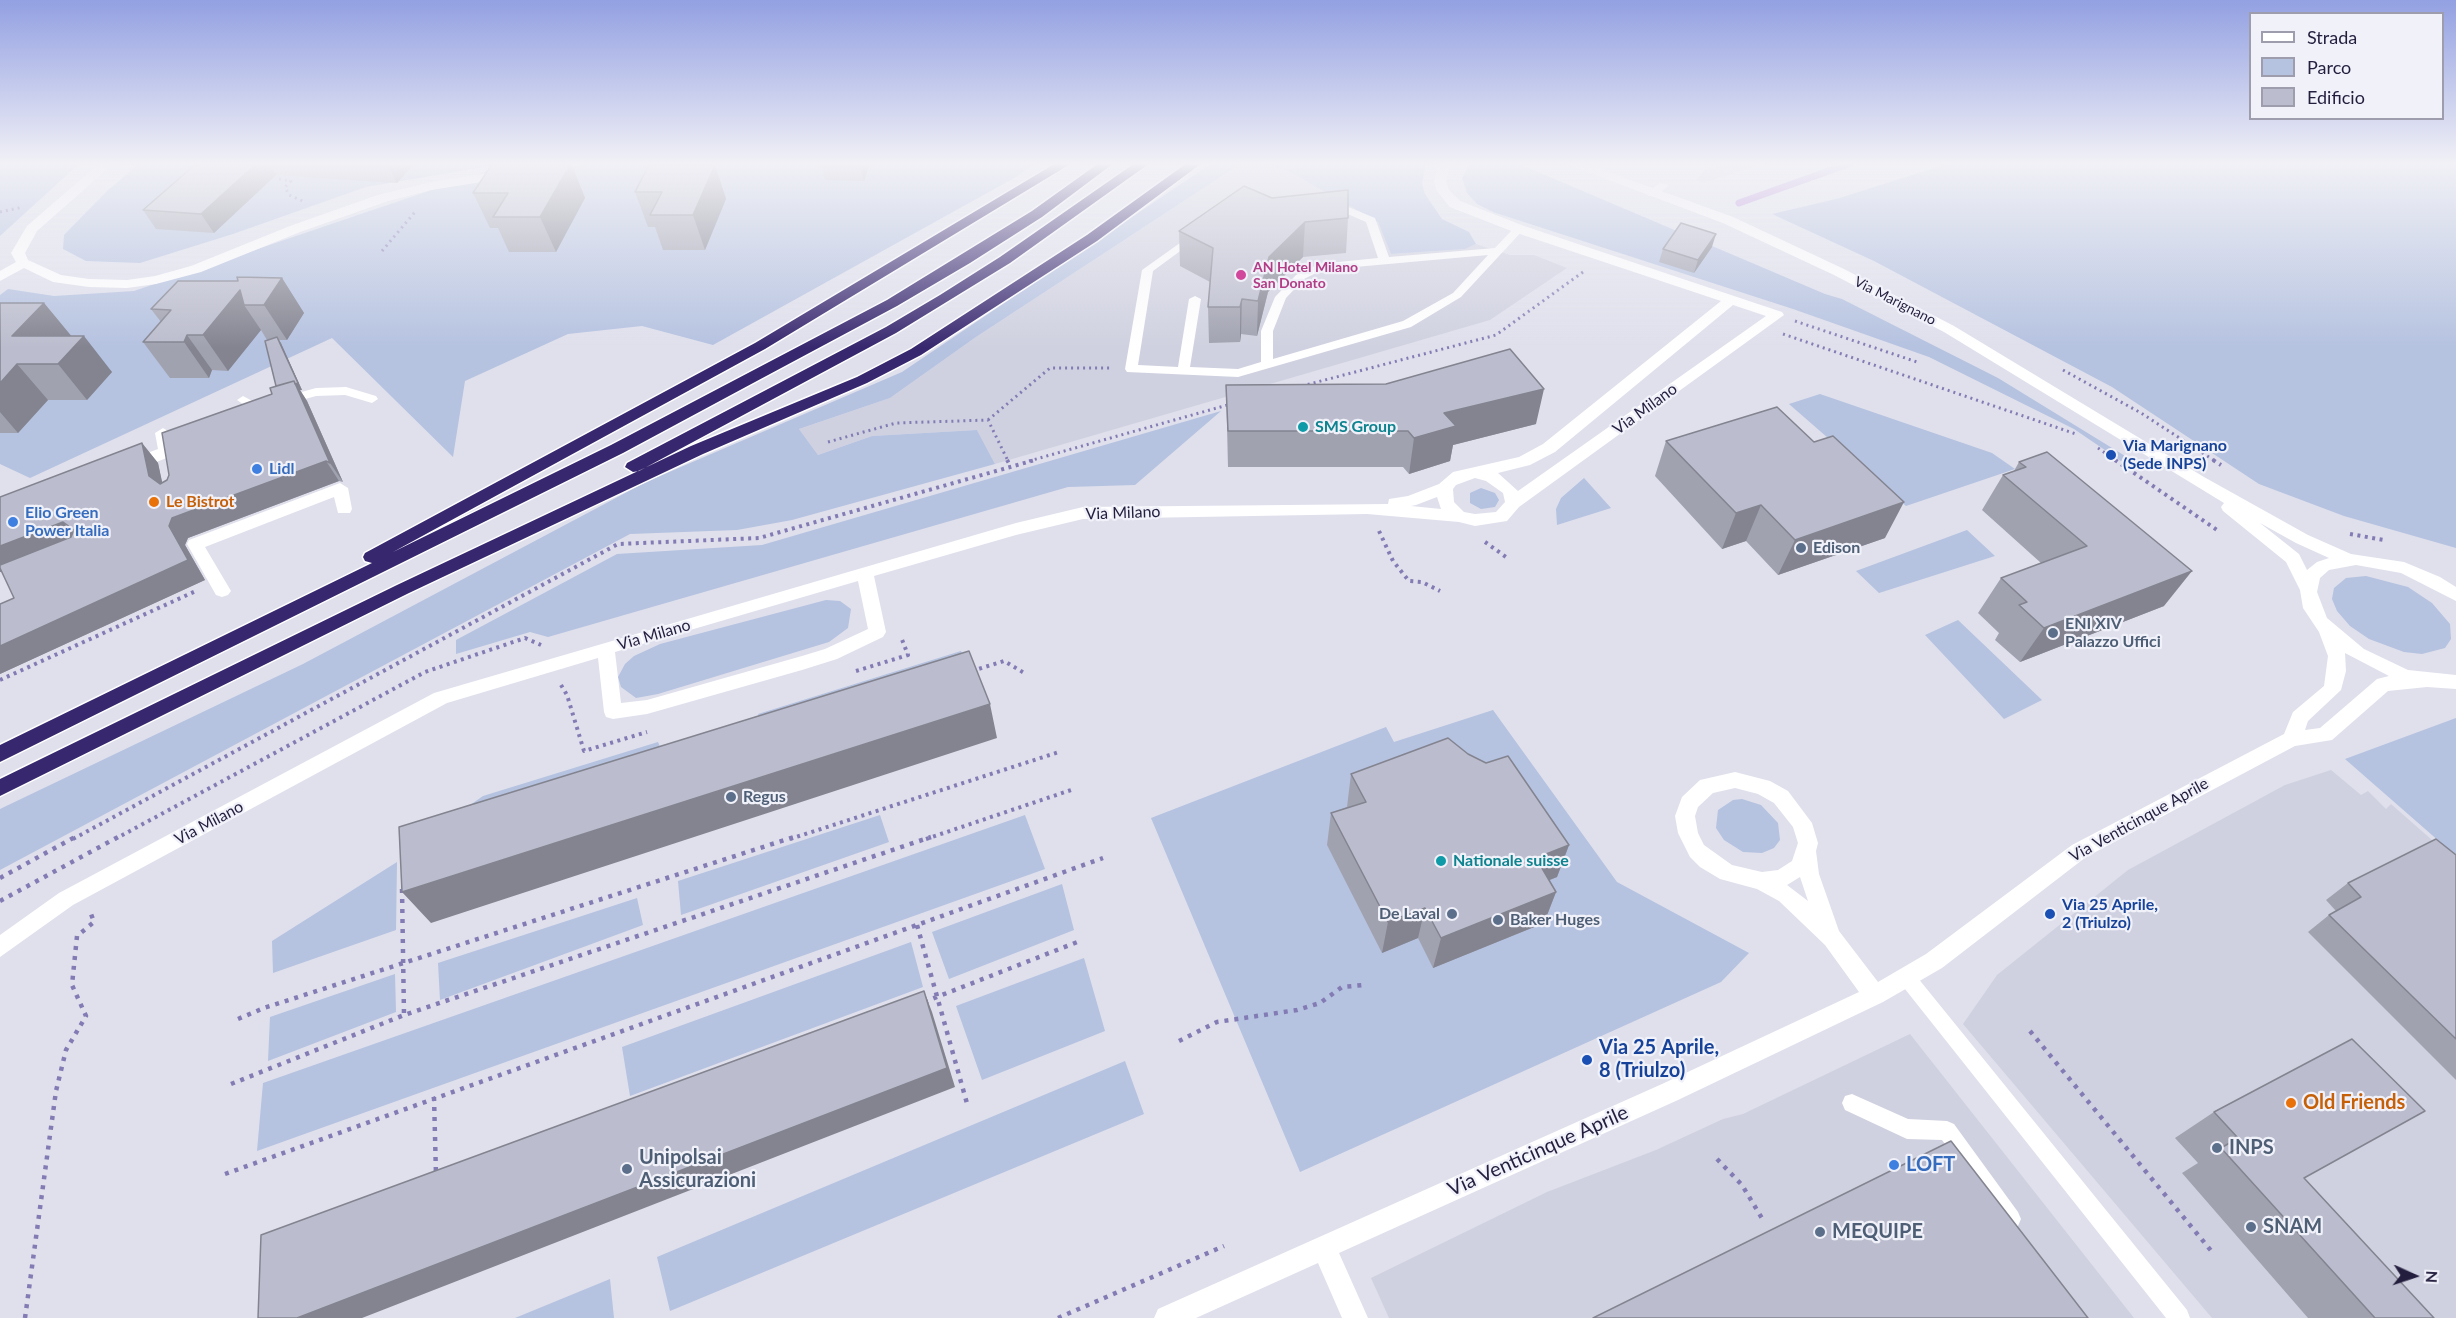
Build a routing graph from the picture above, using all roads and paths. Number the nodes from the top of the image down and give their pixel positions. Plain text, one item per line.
1 (37, 225) edge
2 (307, 225) edge
3 (405, 225) edge
4 (965, 225) edge
5 (1021, 225) edge
6 (1056, 225) edge
7 (1111, 225) edge
8 (1372, 225) edge
9 (1507, 225) edge
10 (1738, 225) edge
11 (1203, 229) edge
12 (1519, 229) junction
13 (382, 251) dead end
14 (1498, 251) junction
15 (1384, 261) junction
16 (23, 263) junction
17 (1587, 269) dead end
18 (0, 277) edge
19 (1195, 299) dead end
20 (1731, 300) junction
21 (1778, 315) junction
22 (1779, 333) dead end
23 (1917, 362) dead end
24 (1267, 365) junction
25 (1131, 369) junction
26 (1183, 371) junction
27 (1296, 387) edge
28 (372, 399) dead end
29 (243, 400) dead end
30 (1240, 402) edge
31 (988, 420) junction
32 (163, 433) edge
33 (2080, 436) dead end
34 (828, 442) dead end
35 (2090, 442) dead end
36 (166, 452) junction
37 (1010, 465) junction
38 (122, 469) edge
39 (1475, 473) junction
40 (170, 474) edge
41 (2198, 481) junction
42 (1445, 488) junction
43 (1513, 503) junction
44 (1367, 508) junction
45 (344, 509) dead end
46 (1459, 516) junction
47 (1386, 524) dead end
48 (2224, 536) dead end
49 (2350, 560) junction
50 (865, 574) junction
51 (220, 586) joint
52 (403, 589) junction
53 (2308, 589) junction
54 (1440, 591) dead end
55 (2452, 591) edge
56 (2326, 628) junction
57 (606, 650) junction
58 (970, 672) edge
59 (1026, 674) dead end
60 (0, 680) edge
61 (2426, 680) junction
62 (2456, 682) edge
63 (89, 709) junction
64 (2292, 739) junction
65 (1059, 752) dead end
66 (0, 754) edge
67 (0, 788) edge
68 (1074, 789) dead end
69 (1806, 851) junction
70 (1103, 858) dead end
71 (65, 868) dead end
72 (0, 878) edge
73 (1762, 881) junction
74 (402, 886) edge
75 (81, 891) junction
76 (917, 925) junction
77 (1832, 938) junction
78 (1080, 941) dead end
79 (0, 947) edge
80 (405, 963) junction
81 (1907, 978) junction
82 (1364, 985) dead end
83 (1875, 995) junction
84 (938, 997) junction
85 (916, 1005) edge
86 (404, 1015) junction
87 (238, 1019) dead end
88 (2030, 1031) dead end
89 (1179, 1041) dead end
90 (231, 1084) dead end
91 (434, 1097) junction
92 (1852, 1103) dead end
93 (968, 1107) dead end
94 (1717, 1159) dead end
95 (225, 1174) dead end
96 (436, 1184) edge
97 (1763, 1220) dead end
98 (2022, 1234) edge
99 (1224, 1246) dead end
100 (1324, 1248) junction
101 (2213, 1253) dead end
102 (25, 1318) edge
103 (1058, 1318) edge
104 (1167, 1318) edge
105 (1355, 1318) edge
106 (2179, 1318) edge

1 - 16 street
2 - 16 street
3 - 13 path
4 - 63 highway
5 - 63 highway
6 - 52 highway
7 - 52 highway
8 - 15 lane
9 - 12 street
10 - 41 street, Via Marignano
11 - 25 lane
12 - 14 lane
12 - 20 street
14 - 15 lane
14 - 24 lane
15 - 24 lane
16 - 18 street
17 - 27 path
19 - 26 lane
20 - 21 street
20 - 39 street, Via Milano
21 - 23 path
21 - 43 street, Via Milano
22 - 33 path
24 - 26 lane
25 - 26 lane
25 - 31 path
28 - 29 lane
30 - 37 path
31 - 34 path
31 - 37 path
32 - 36 street
35 - 48 path
36 - 38 street
36 - 40 street
37 - 72 path
39 - 42 street, Via Milano
39 - 43 street
41 - 49 street, Via Marignano
41 - 53 street, Via Marignano
42 - 44 street, Via Milano
42 - 46 street
43 - 46 street, Via Milano
44 - 46 street, Via Milano
44 - 50 street, Via Milano
45 - 51 street
47 - 54 path
49 - 53 street
49 - 55 street
50 - 57 street, Via Milano
50 - 57 street
51 - 60 path
52 - 67 highway
53 - 56 street, Via Marignano
56 - 61 street
56 - 64 street
57 - 75 street, Via Milano
58 - 59 path
61 - 62 street
61 - 64 street, Via Venticinque Aprile
63 - 66 highway
64 - 81 street, Via Venticinque Aprile
65 - 80 path
68 - 86 path
69 - 73 street
69 - 73 street
69 - 77 street
70 - 76 path
71 - 75 path
73 - 77 street
74 - 80 path
75 - 79 street, Via Milano
75 - 102 path
76 - 84 path
76 - 91 path
77 - 83 street
78 - 84 path
80 - 86 path
80 - 87 path
81 - 83 street, Via Venticinque Aprile
81 - 106 lane
82 - 89 path
83 - 100 street, Via Venticinque Aprile
84 - 85 path
84 - 93 path
86 - 90 path
88 - 101 path
91 - 95 path
91 - 96 path
92 - 98 lane
94 - 97 path
99 - 103 path
100 - 104 street, Via Venticinque Aprile
100 - 105 street

